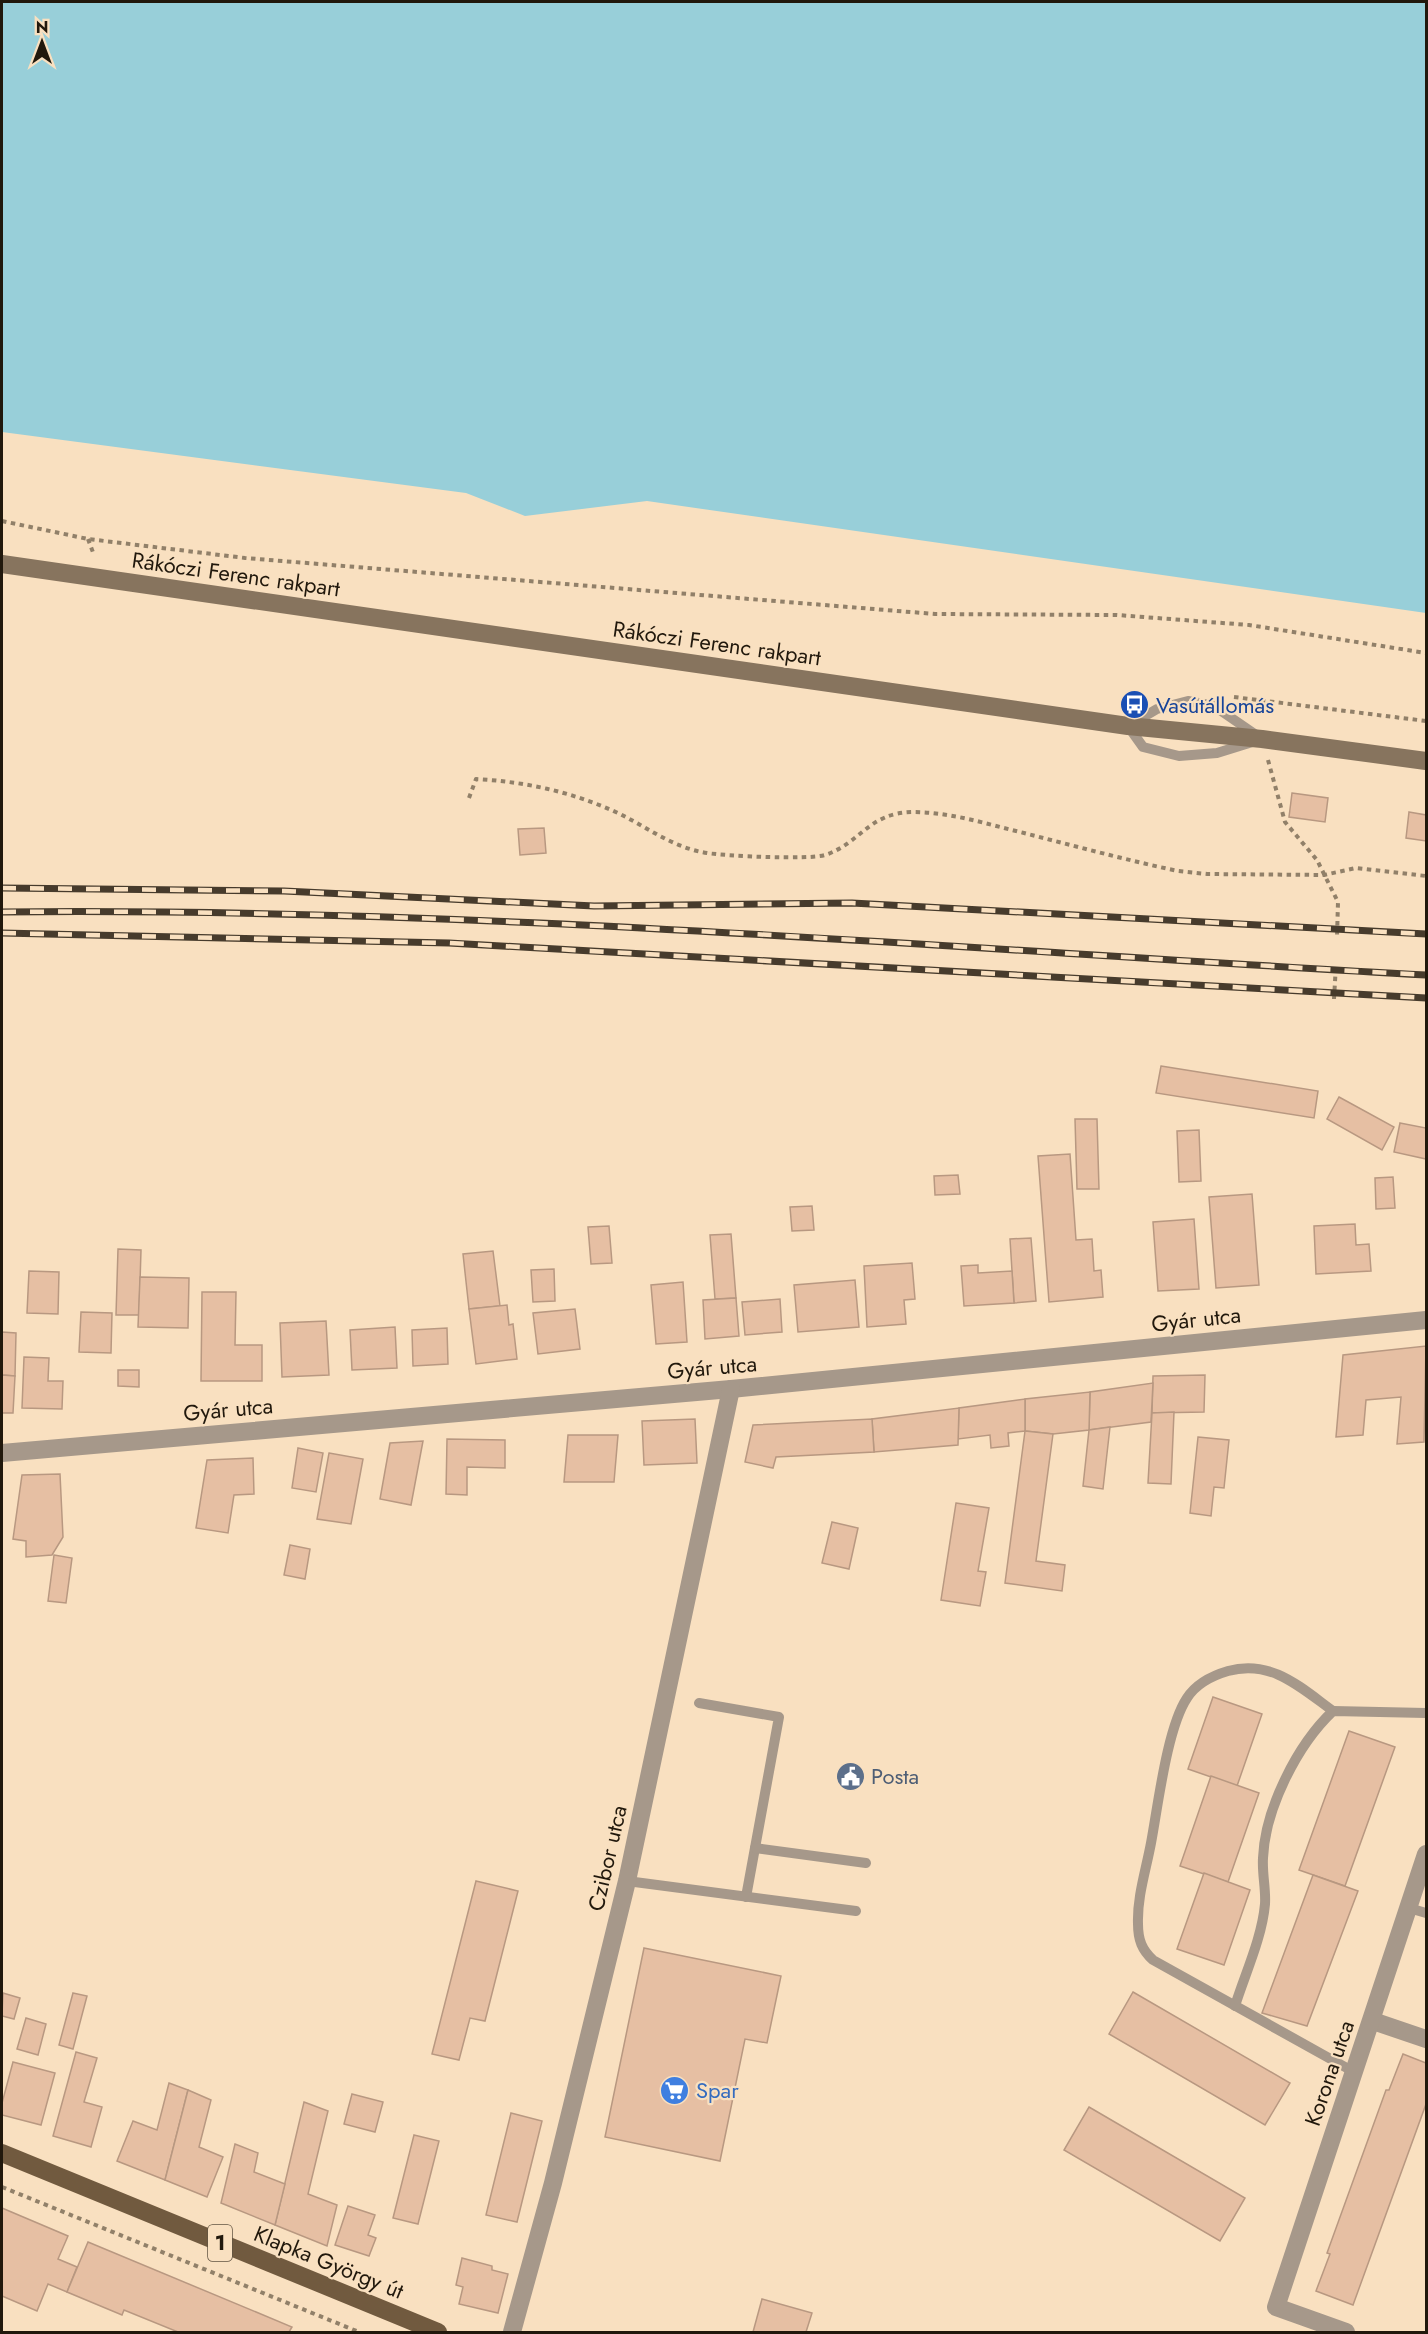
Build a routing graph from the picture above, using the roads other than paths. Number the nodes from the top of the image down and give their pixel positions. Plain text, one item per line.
1 (2, 564) edge
2 (1128, 726) junction
3 (1263, 740) junction
4 (1426, 761) edge
5 (1426, 1320) edge
6 (731, 1389) junction
7 (2, 1453) edge
8 (699, 1703) dead end
9 (1333, 1711) junction
10 (1426, 1713) edge
11 (755, 1848) junction
12 (1426, 1854) edge
13 (866, 1863) dead end
14 (627, 1881) junction
15 (746, 1897) junction
16 (1418, 1910) edge
17 (856, 1911) dead end
18 (1235, 2006) junction
19 (1373, 2021) junction
20 (1426, 2039) edge
21 (1354, 2072) junction
22 (2, 2153) edge
23 (438, 2332) edge
24 (512, 2332) edge
25 (1346, 2332) edge

1 - 2 street, Rákóczi Ferenc rakpart
2 - 3 street, Rákóczi Ferenc rakpart
2 - 3 lane
3 - 4 street, Rákóczi Ferenc rakpart
5 - 6 street, Gyár utca
6 - 7 street, Gyár utca
6 - 14 street, Czibor utca
8 - 11 lane
9 - 10 lane
9 - 18 lane
9 - 18 lane
11 - 13 lane
11 - 15 lane
12 - 16 street, Korona utca
14 - 15 lane
14 - 24 street, Czibor utca
15 - 17 lane
16 - 19 street, Korona utca
18 - 21 lane
19 - 20 street
19 - 21 street, Korona utca
21 - 25 street, Korona utca
22 - 23 main road, Klapka György út / 1

